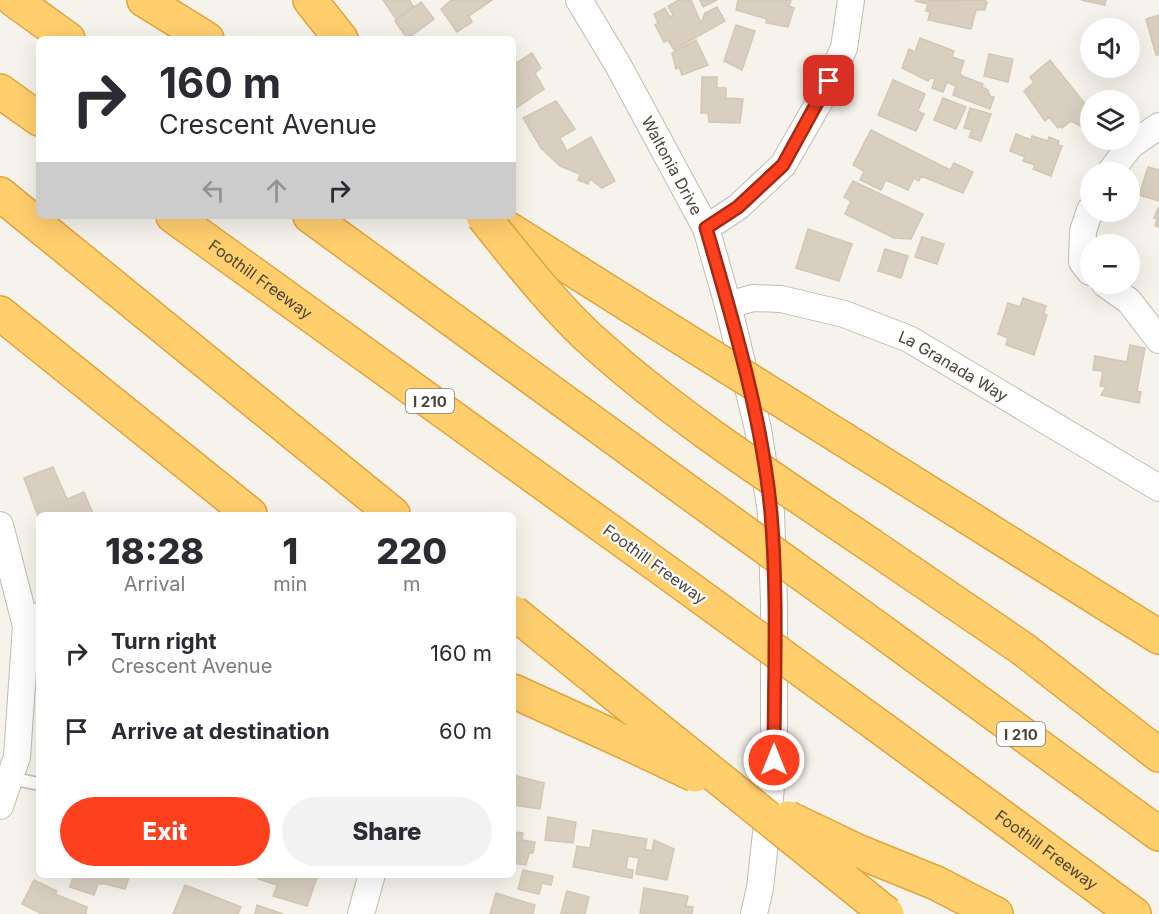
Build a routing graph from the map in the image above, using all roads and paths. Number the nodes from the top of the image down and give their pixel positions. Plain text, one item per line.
1 (15, 0) edge
2 (144, 0) edge
3 (310, 0) edge
4 (579, 0) edge
5 (851, 0) edge
6 (64, 36) edge
7 (202, 36) edge
8 (340, 36) edge
9 (0, 91) edge
10 (36, 117) edge
11 (1159, 126) edge
12 (1118, 162) edge
13 (0, 195) edge
14 (177, 219) edge
15 (314, 219) edge
16 (486, 219) edge
17 (493, 219) edge
18 (706, 228) junction
19 (1119, 294) edge
20 (728, 304) junction
21 (0, 314) edge
22 (1159, 340) edge
23 (1159, 488) edge
24 (248, 512) edge
25 (391, 512) edge
26 (0, 525) edge
27 (516, 614) edge
28 (33, 621) edge
29 (1159, 637) edge
30 (516, 692) edge
31 (1159, 755) edge
32 (11, 778) junction
33 (36, 783) edge
34 (0, 806) edge
35 (1159, 834) edge
36 (371, 878) edge
37 (361, 914) edge
38 (754, 914) edge
39 (887, 914) edge
40 (996, 914) edge
41 (1134, 914) edge

1 - 6 highway
2 - 7 highway
3 - 8 highway
4 - 18 street, Waltonia Drive
5 - 18 street
9 - 10 highway
11 - 12 street
13 - 25 highway
14 - 41 highway, Foothill Freeway / I 210, bridge
15 - 35 highway, I 210, bridge
16 - 31 highway, bridge
17 - 29 highway, bridge
18 - 20 street, Waltonia Drive
19 - 22 street
20 - 23 street, La Granada Way
20 - 38 street, Waltonia Drive
21 - 24 highway
26 - 28 street
27 - 39 highway, bridge
28 - 32 street
30 - 40 highway, bridge
32 - 33 lane
32 - 34 street
36 - 37 street

